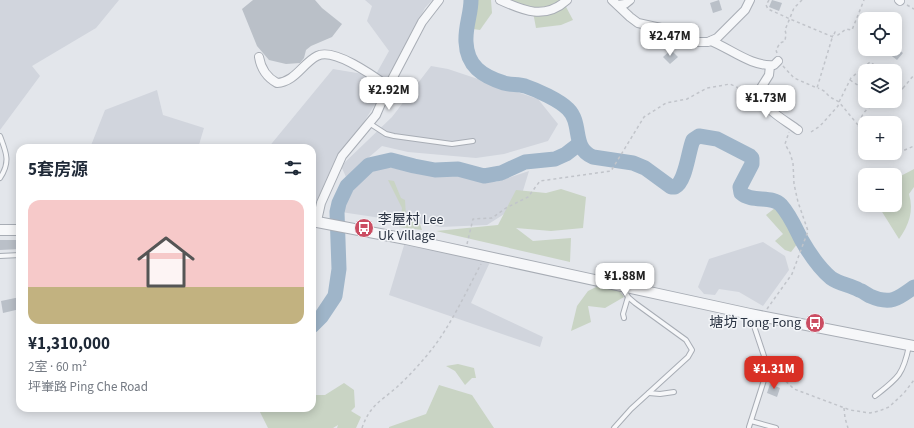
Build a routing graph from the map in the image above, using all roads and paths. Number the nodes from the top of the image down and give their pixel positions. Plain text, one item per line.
1 (439, 0) edge
2 (500, 0) edge
3 (567, 0) edge
4 (630, 0) edge
5 (750, 0) edge
6 (769, 0) edge
7 (802, 0) edge
8 (864, 0) edge
9 (615, 3) edge
10 (790, 19) junction
11 (833, 35) junction
12 (711, 41) junction
13 (259, 57) dead end
14 (778, 61) junction
15 (770, 66) junction
16 (858, 72) edge
17 (914, 75) edge
18 (850, 80) junction
19 (858, 85) edge
20 (389, 87) junction
21 (816, 88) junction
22 (903, 88) edge
23 (759, 91) junction
24 (839, 102) junction
25 (369, 123) junction
26 (791, 125) junction
27 (858, 125) edge
28 (798, 130) dead end
29 (812, 132) dead end
30 (0, 136) edge
31 (473, 141) dead end
32 (914, 146) edge
33 (902, 151) edge
34 (0, 178) edge
35 (317, 222) edge
36 (0, 230) edge
37 (16, 230) edge
38 (465, 251) junction
39 (16, 255) edge
40 (0, 256) edge
41 (485, 256) junction
42 (620, 285) junction
43 (628, 297) junction
44 (765, 311) dead end
45 (750, 314) junction
46 (624, 318) dead end
47 (912, 346) edge
48 (766, 362) junction
49 (914, 380) edge
50 (674, 392) dead end
51 (649, 393) junction
52 (875, 396) dead end
53 (844, 408) junction
54 (751, 421) junction
55 (749, 427) dead end
56 (362, 428) edge
57 (614, 428) edge
58 (776, 428) edge
59 (848, 428) edge

1 - 20 street
2 - 3 street
4 - 9 street
5 - 12 street
6 - 10 path
7 - 10 path
8 - 11 path
9 - 12 street
10 - 11 path
10 - 14 path
11 - 21 path
12 - 15 street
13 - 20 street
14 - 15 street
14 - 21 path
15 - 23 street
16 - 18 path
17 - 22 path
18 - 19 path
18 - 24 path
20 - 25 street
21 - 24 path
23 - 26 street
23 - 38 path
24 - 27 path
24 - 29 path
25 - 31 lane
25 - 35 street
26 - 28 street
26 - 44 path
30 - 34 lane
32 - 33 path
35 - 38 street
36 - 37 street
38 - 41 street
39 - 40 lane
41 - 42 street
41 - 56 path
42 - 43 lane
42 - 45 street
43 - 46 lane
43 - 51 lane
45 - 47 street
45 - 48 lane
47 - 52 lane
48 - 53 path
48 - 54 lane
49 - 53 path
50 - 51 lane
51 - 57 lane
53 - 59 path
54 - 55 lane
54 - 58 lane

